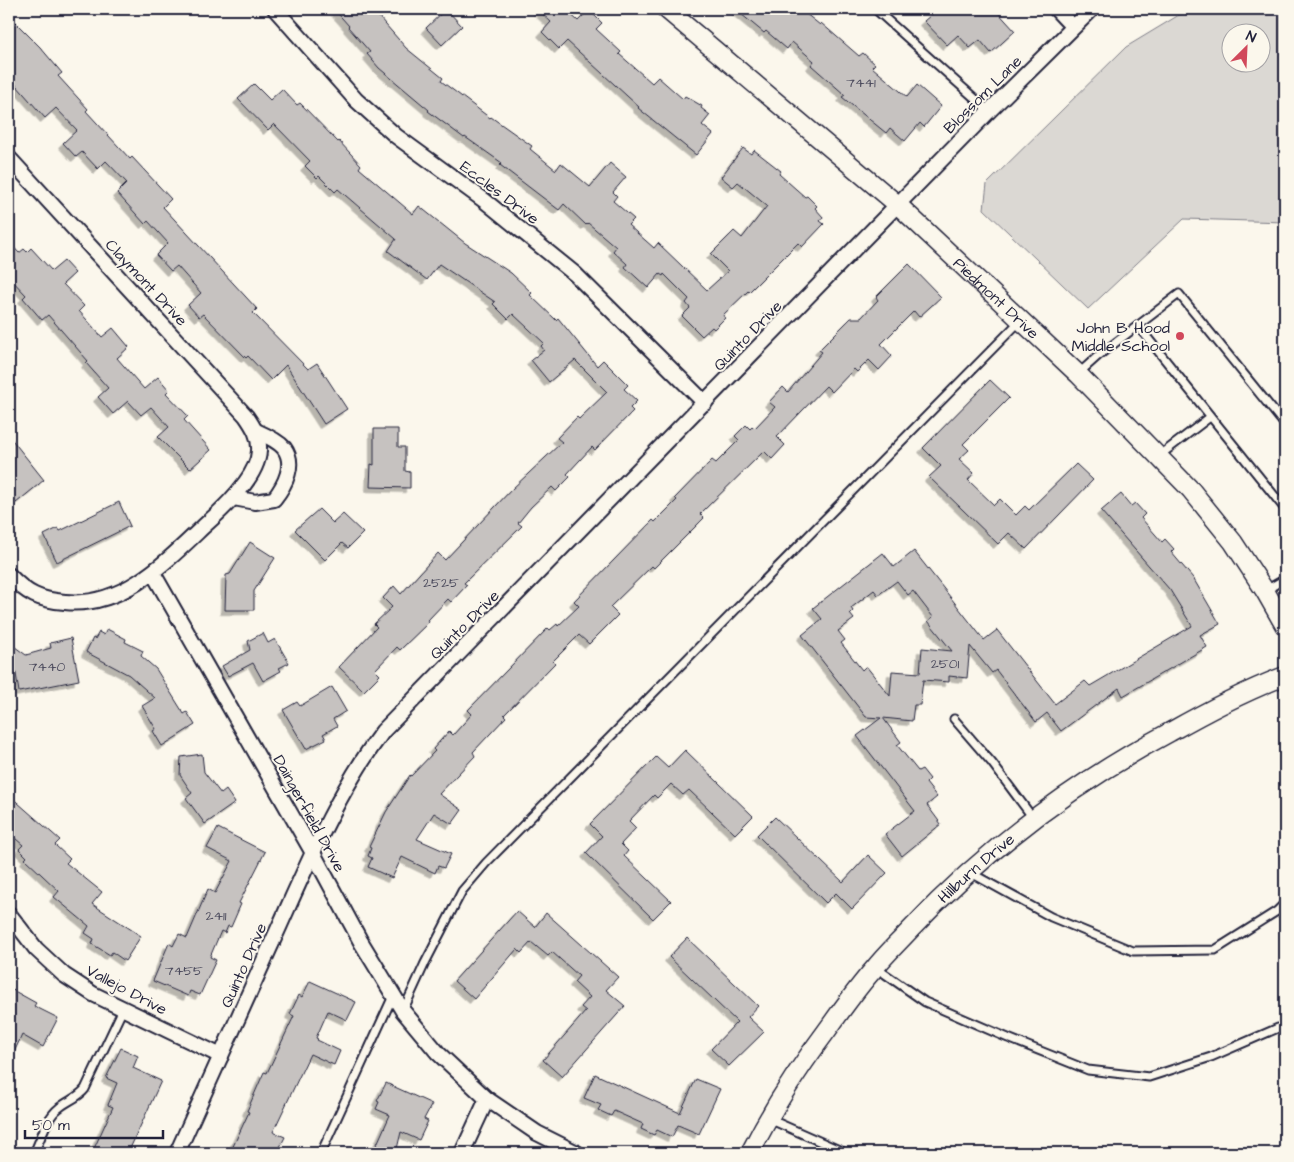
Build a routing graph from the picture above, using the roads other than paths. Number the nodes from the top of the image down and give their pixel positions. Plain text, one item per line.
1 (275, 9) edge
2 (666, 9) edge
3 (875, 9) edge
4 (1056, 9) edge
5 (1092, 9) edge
6 (1073, 27) junction
7 (989, 111) junction
8 (9, 158) edge
9 (898, 205) junction
10 (1022, 319) junction
11 (1138, 326) junction
12 (1078, 374) junction
13 (705, 403) junction
14 (1210, 417) junction
15 (1285, 425) edge
16 (256, 431) junction
17 (1159, 457) junction
18 (234, 498) junction
19 (1285, 510) edge
20 (153, 572) junction
21 (9, 575) edge
22 (1285, 579) edge
23 (1265, 591) junction
24 (1285, 626) edge
25 (1285, 676) edge
26 (954, 719) dead end
27 (1033, 818) junction
28 (313, 853) junction
29 (968, 872) junction
30 (1285, 903) edge
31 (9, 914) edge
32 (875, 967) junction
33 (394, 996) junction
34 (123, 1009) junction
35 (403, 1011) junction
36 (1285, 1025) edge
37 (221, 1056) junction
38 (487, 1099) junction
39 (767, 1118) junction
40 (34, 1153) edge
41 (177, 1153) edge
42 (321, 1153) edge
43 (462, 1153) edge
44 (577, 1153) edge
45 (750, 1153) edge
46 (846, 1153) edge

1 - 13 street, Eccles Drive
2 - 9 street, Piedmont Drive
3 - 7 lane
4 - 6 street
5 - 6 street, Blossom Lane
6 - 7 street, Blossom Lane
7 - 9 street, Blossom Lane
8 - 16 street, Claymont Drive
9 - 10 street, Piedmont Drive
9 - 13 street, Quinto Drive
10 - 12 street, Piedmont Drive
10 - 35 lane
11 - 12 lane
11 - 14 lane
11 - 15 lane
12 - 17 street, Piedmont Drive
13 - 28 street, Quinto Drive
14 - 17 lane
14 - 19 lane
16 - 18 street
16 - 18 street, Claymont Drive
17 - 23 street, Piedmont Drive
18 - 20 street
20 - 21 street
20 - 28 street, Daingerfield Drive
22 - 23 lane
23 - 24 street, Piedmont Drive
25 - 27 street, Hillburn Drive
26 - 27 lane
27 - 29 street, Hillburn Drive
28 - 33 street, Daingerfield Drive
28 - 37 street, Quinto Drive
29 - 30 lane
29 - 32 street, Hillburn Drive
31 - 34 street, Vallejo Drive
32 - 36 lane
32 - 39 street, Hillburn Drive
33 - 35 street, Daingerfield Drive
33 - 42 lane
34 - 37 street, Vallejo Drive
34 - 40 lane
35 - 38 street, Daingerfield Drive
37 - 41 street, Quinto Drive
38 - 43 street
38 - 44 street, Daingerfield Drive
39 - 45 street, Hillburn Drive
39 - 46 lane

